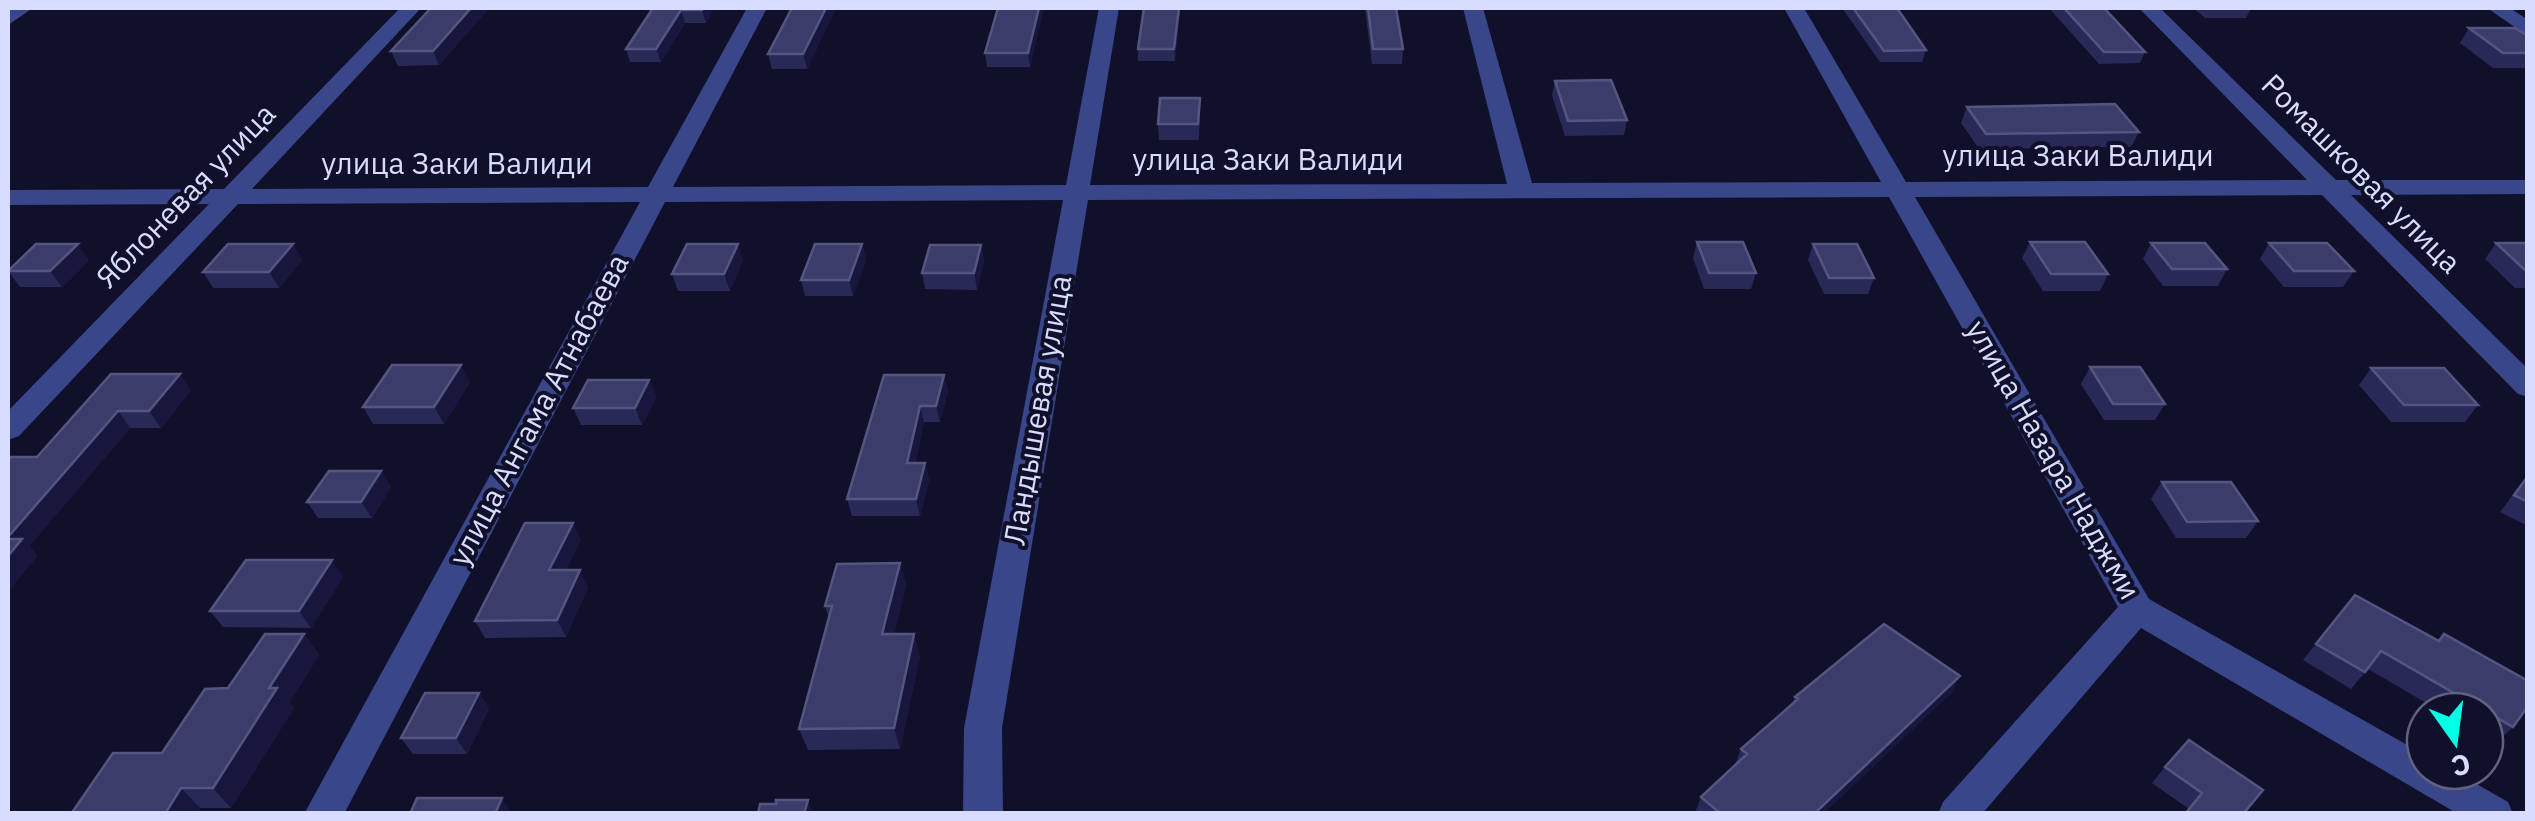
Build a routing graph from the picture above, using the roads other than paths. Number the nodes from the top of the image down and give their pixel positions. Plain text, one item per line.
1 (22, 8) edge
2 (412, 8) edge
3 (758, 8) edge
4 (1110, 8) edge
5 (1473, 8) edge
6 (1794, 8) edge
7 (2149, 8) edge
8 (2497, 8) edge
9 (8, 18) edge
10 (2528, 30) edge
11 (2528, 187) edge
12 (1896, 188) junction
13 (2331, 189) junction
14 (1075, 192) junction
15 (1522, 193) junction
16 (8, 197) edge
17 (230, 197) junction
18 (652, 197) junction
19 (2528, 386) edge
20 (8, 428) edge
21 (2138, 609) junction
22 (323, 814) edge
23 (984, 814) edge
24 (1957, 814) edge
25 (2494, 814) edge

1 - 9 street
2 - 17 street, Яблоневая улица
3 - 18 street, улица Ангама Атнабаева
4 - 14 street, Ландышевая улица
5 - 15 street
6 - 12 street, улица Назара Наджми
7 - 13 street, Ромашковая улица
8 - 10 street
11 - 13 street, улица Заки Валиди
12 - 13 street, улица Заки Валиди
12 - 15 street, улица Заки Валиди
12 - 21 street, улица Назара Наджми
13 - 19 street, Ромашковая улица
14 - 15 street, улица Заки Валиди
14 - 18 street, улица Заки Валиди
14 - 23 street, Ландышевая улица
16 - 17 street, улица Заки Валиди
17 - 18 street, улица Заки Валиди
17 - 20 street, Яблоневая улица
18 - 22 street, улица Ангама Атнабаева
21 - 24 street
21 - 25 street, улица Назара Наджми

